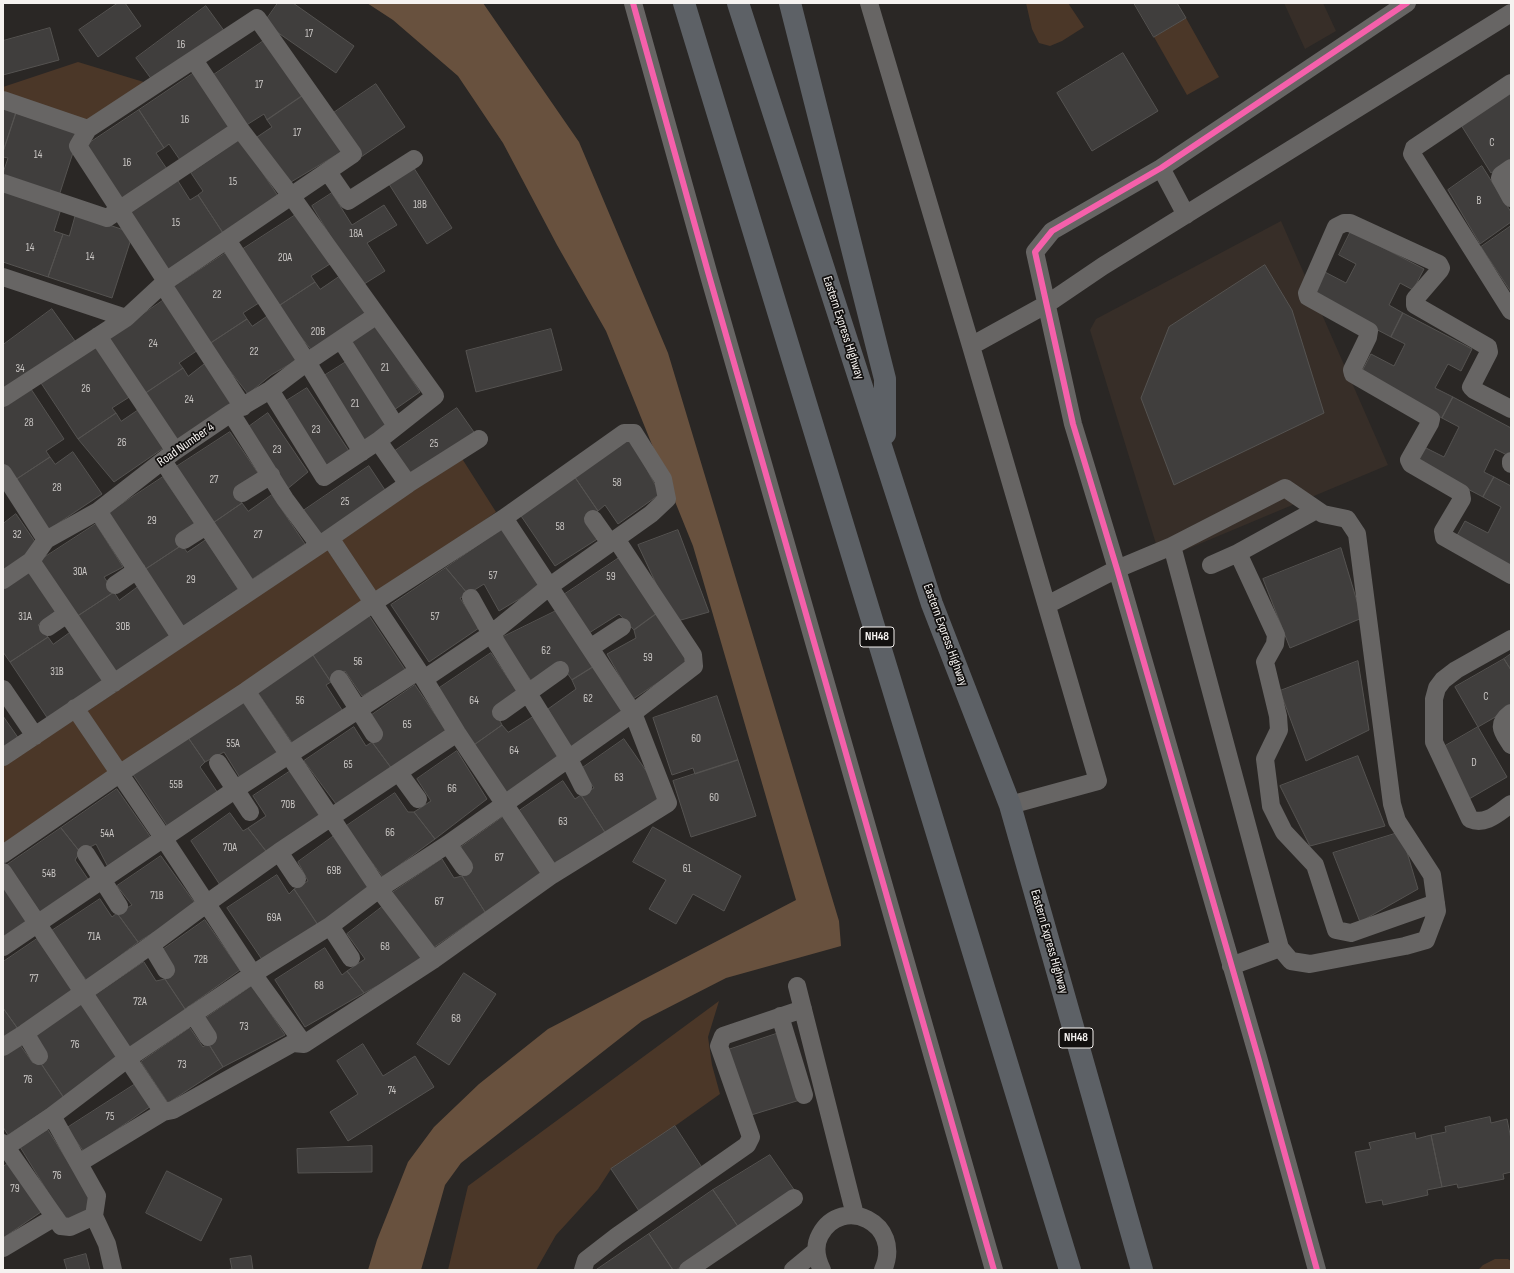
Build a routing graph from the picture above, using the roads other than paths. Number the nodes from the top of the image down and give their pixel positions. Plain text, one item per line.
1 (633, 3) edge
2 (684, 3) edge
3 (738, 3) edge
4 (790, 3) edge
5 (869, 3) edge
6 (1407, 3) edge
7 (1511, 13) edge
8 (194, 60) junction
9 (1511, 83) edge
10 (3, 100) edge
11 (88, 129) junction
12 (240, 129) junction
13 (414, 159) dead end
14 (1161, 168) junction
15 (1511, 168) edge
16 (328, 172) junction
17 (3, 183) edge
18 (292, 197) junction
19 (1511, 198) edge
20 (120, 209) junction
21 (1186, 215) junction
22 (227, 240) junction
23 (3, 278) edge
24 (164, 283) junction
25 (1047, 304) junction
26 (1511, 311) edge
27 (377, 315) junction
28 (126, 318) junction
29 (98, 336) junction
30 (341, 340) junction
31 (971, 346) junction
32 (307, 362) junction
33 (270, 390) junction
34 (3, 398) edge
35 (1511, 409) edge
36 (237, 410) junction
37 (396, 426) junction
38 (479, 439) dead end
39 (378, 441) junction
40 (362, 452) junction
41 (885, 455) junction
42 (169, 456) junction
43 (3, 473) edge
44 (271, 475) junction
45 (408, 484) junction
46 (242, 493) dead end
47 (1316, 510) junction
48 (98, 511) junction
49 (504, 518) junction
50 (593, 519) dead end
51 (206, 526) junction
52 (46, 540) junction
53 (184, 540) dead end
54 (613, 541) junction
55 (324, 542) junction
56 (1172, 546) junction
57 (1238, 553) junction
58 (31, 562) junction
59 (1210, 565) dead end
60 (1117, 569) junction
61 (137, 570) junction
62 (1511, 575) edge
63 (3, 580) edge
64 (115, 585) dead end
65 (550, 586) junction
66 (250, 591) junction
67 (471, 598) dead end
68 (373, 603) junction
69 (1046, 605) junction
70 (67, 614) junction
71 (48, 627) dead end
72 (622, 627) dead end
73 (491, 634) junction
74 (181, 638) junction
75 (1511, 639) edge
76 (590, 648) junction
77 (560, 670) dead end
78 (421, 675) junction
79 (339, 679) dead end
80 (114, 683) junction
81 (3, 689) edge
82 (246, 691) junction
83 (528, 693) junction
84 (75, 708) junction
85 (358, 710) junction
86 (501, 712) dead end
87 (633, 713) junction
88 (1511, 713) edge
89 (457, 733) junction
90 (374, 734) dead end
91 (35, 736) junction
92 (1511, 745) edge
93 (289, 755) junction
94 (3, 757) edge
95 (569, 759) junction
96 (218, 764) dead end
97 (399, 773) junction
98 (119, 774) junction
99 (583, 787) dead end
100 (236, 790) junction
101 (418, 799) dead end
102 (504, 803) junction
103 (1511, 804) edge
104 (1010, 805) junction
105 (250, 812) dead end
106 (332, 818) junction
107 (164, 839) junction
108 (448, 844) junction
109 (280, 852) junction
110 (3, 854) edge
111 (86, 854) dead end
112 (464, 867) dead end
113 (3, 872) edge
114 (552, 875) junction
115 (297, 879) dead end
116 (103, 880) junction
117 (379, 889) junction
118 (1436, 903) junction
119 (206, 904) junction
120 (119, 906) dead end
121 (38, 924) junction
122 (330, 926) junction
123 (151, 945) junction
124 (3, 947) edge
125 (1280, 948) junction
126 (350, 958) dead end
127 (433, 960) junction
128 (1231, 966) junction
129 (166, 970) dead end
130 (253, 974) junction
131 (797, 986) dead end
132 (84, 991) junction
133 (803, 1009) junction
134 (193, 1014) junction
135 (780, 1016) junction
136 (25, 1033) junction
137 (208, 1037) dead end
138 (304, 1044) junction
139 (3, 1047) edge
140 (39, 1056) dead end
141 (127, 1059) junction
142 (804, 1095) dead end
143 (164, 1112) junction
144 (52, 1116) junction
145 (4, 1146) edge
146 (79, 1163) junction
147 (794, 1198) dead end
148 (855, 1215) junction
149 (94, 1216) junction
150 (55, 1217) junction
151 (3, 1248) edge
152 (816, 1251) junction
153 (886, 1267) edge
154 (113, 1270) edge
155 (583, 1270) edge
156 (688, 1270) edge
157 (793, 1270) edge
158 (822, 1270) edge
159 (994, 1270) edge
160 (1070, 1270) edge
161 (1142, 1270) edge
162 (1317, 1270) edge

1 - 159 street
2 - 160 highway, NH48
3 - 41 highway, Eastern Express Highway / NH48
4 - 41 highway
5 - 31 street
6 - 14 street
7 - 21 street
8 - 11 street
8 - 12 street
8 - 16 street
9 - 26 street
10 - 11 street
11 - 20 street
12 - 18 street
12 - 20 street
13 - 16 street
14 - 21 street
14 - 25 street
15 - 19 street
16 - 18 street
17 - 20 street
18 - 22 street
18 - 27 street
20 - 24 street
21 - 25 street
22 - 24 street
22 - 32 street
23 - 28 street
24 - 28 street
24 - 36 street
25 - 31 street
25 - 60 street
27 - 30 street, Road Number 4
27 - 37 street
28 - 29 street
29 - 34 street
29 - 42 street
30 - 32 street, Road Number 4
30 - 37 street
31 - 69 street
32 - 33 street, Road Number 4
32 - 40 street
33 - 36 street, Road Number 4
33 - 40 street
35 - 62 street
36 - 42 street, Road Number 4
36 - 44 street
37 - 39 street
38 - 45 street
39 - 40 street
39 - 45 street
41 - 104 highway, Eastern Express Highway / NH48
42 - 48 street, Road Number 4
42 - 51 street
43 - 52 street
44 - 46 street
44 - 55 street
45 - 55 street
47 - 56 street
47 - 57 street
47 - 118 street
48 - 52 street, Road Number 4
48 - 61 street
49 - 54 street
49 - 65 street
49 - 68 street
50 - 54 street
51 - 53 street
51 - 66 street
52 - 58 street, Road Number 4
54 - 65 street
54 - 87 street
55 - 66 street
55 - 68 street
56 - 60 street
56 - 125 street
57 - 59 street
57 - 118 street
58 - 63 street, Road Number 4
58 - 70 street
60 - 69 street
60 - 128 street
61 - 64 street
61 - 74 street
65 - 73 street
65 - 76 street
66 - 74 street
67 - 73 street
68 - 78 street
68 - 82 street
69 - 104 street
70 - 71 street
70 - 80 street
72 - 76 street
73 - 78 street
73 - 83 street
74 - 80 street
75 - 103 street
76 - 87 street
77 - 83 street
78 - 85 street
78 - 89 street
79 - 85 street
80 - 84 street
81 - 91 street
82 - 93 street
82 - 98 street
83 - 86 street
83 - 95 street
84 - 91 street
84 - 98 street
85 - 90 street
85 - 93 street
87 - 95 street
87 - 114 street
88 - 92 street
89 - 97 street
89 - 102 street
91 - 94 street
93 - 100 street
93 - 106 street
95 - 99 street
95 - 102 street
96 - 100 street
97 - 101 street
97 - 106 street
98 - 107 street
98 - 110 street
100 - 105 street
100 - 107 street
102 - 108 street
102 - 114 street
104 - 161 highway, Eastern Express Highway / NH48
106 - 109 street
106 - 117 street
107 - 116 street
107 - 119 street
108 - 112 street
108 - 117 street
109 - 115 street
109 - 119 street
111 - 116 street
113 - 121 street
114 - 127 street
116 - 120 street
116 - 121 street
117 - 122 street
117 - 127 street
118 - 125 street
119 - 123 street
119 - 130 street
121 - 124 street
121 - 132 street
122 - 126 street
122 - 130 street
123 - 129 street
123 - 132 street
125 - 128 street
127 - 138 street
128 - 162 street
130 - 134 street
130 - 138 street
131 - 133 street
132 - 136 street
132 - 141 street
133 - 135 street
133 - 148 street
134 - 137 street
134 - 141 street
135 - 142 street
135 - 155 street
136 - 139 street
136 - 140 street
138 - 143 street
141 - 143 street
141 - 144 street
143 - 146 street
144 - 145 street
144 - 146 street
145 - 150 street
146 - 149 street
147 - 156 street
148 - 152 street
148 - 153 street
149 - 150 street
149 - 154 street
150 - 151 street
152 - 157 street
152 - 158 street

